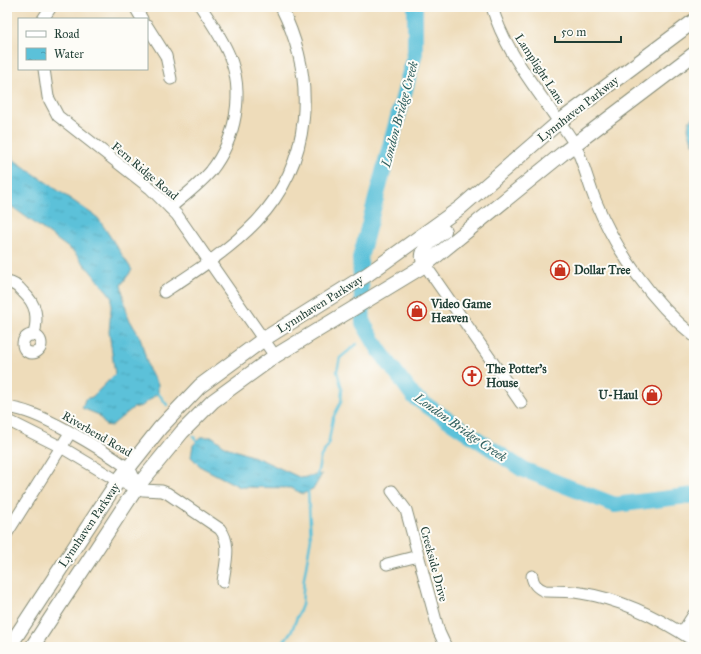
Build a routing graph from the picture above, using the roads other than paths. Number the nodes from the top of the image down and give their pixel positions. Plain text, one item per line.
1 (51, 7) edge
2 (135, 7) edge
3 (201, 7) edge
4 (281, 7) edge
5 (492, 7) edge
6 (44, 18) edge
7 (141, 18) edge
8 (694, 21) edge
9 (148, 28) edge
10 (694, 54) edge
11 (44, 70) edge
12 (171, 79) dead end
13 (559, 122) junction
14 (575, 144) junction
15 (476, 195) junction
16 (170, 208) junction
17 (209, 262) junction
18 (425, 265) junction
19 (7, 282) edge
20 (164, 292) dead end
21 (34, 335) dead end
22 (694, 336) edge
23 (264, 339) junction
24 (275, 356) junction
25 (521, 403) dead end
26 (7, 408) edge
27 (7, 420) edge
28 (70, 433) junction
29 (62, 447) junction
30 (129, 467) junction
31 (118, 482) junction
32 (137, 487) junction
33 (392, 491) dead end
34 (7, 533) edge
35 (418, 556) junction
36 (387, 564) dead end
37 (532, 576) dead end
38 (223, 582) dead end
39 (694, 614) edge
40 (682, 633) junction
41 (694, 641) edge
42 (9, 647) edge
43 (32, 647) edge
44 (446, 647) edge

1 - 6 street
2 - 7 street
3 - 16 street
4 - 17 street
5 - 13 street, Lamplight Lane
8 - 13 main road, Lynnhaven Parkway
9 - 12 street
10 - 14 main road, Lynnhaven Parkway
11 - 16 street, Fern Ridge Road
13 - 14 street, Lamplight Lane
13 - 15 main road, Lynnhaven Parkway
14 - 18 main road, Lynnhaven Parkway
14 - 22 street, Lamplight Lane
15 - 18 main road
15 - 23 main road, Lynnhaven Parkway
16 - 17 street, Fern Ridge Road
17 - 20 street
17 - 23 street, Fern Ridge Road
18 - 24 main road, Lynnhaven Parkway
18 - 25 street
19 - 21 street
23 - 24 street, Fern Ridge Road
23 - 30 main road, Lynnhaven Parkway
24 - 32 main road, Lynnhaven Parkway
26 - 28 street, Riverbend Road
27 - 29 street
28 - 29 street
28 - 30 street, Riverbend Road
29 - 31 street
29 - 34 street
30 - 31 main road, Lynnhaven Parkway
30 - 32 street, Riverbend Road
31 - 32 street
31 - 42 main road, Lynnhaven Parkway
32 - 38 street
32 - 43 main road, Lynnhaven Parkway
33 - 35 street, Creekside Drive
35 - 36 street
35 - 44 street, Creekside Drive
37 - 40 street
39 - 40 street
40 - 41 street

